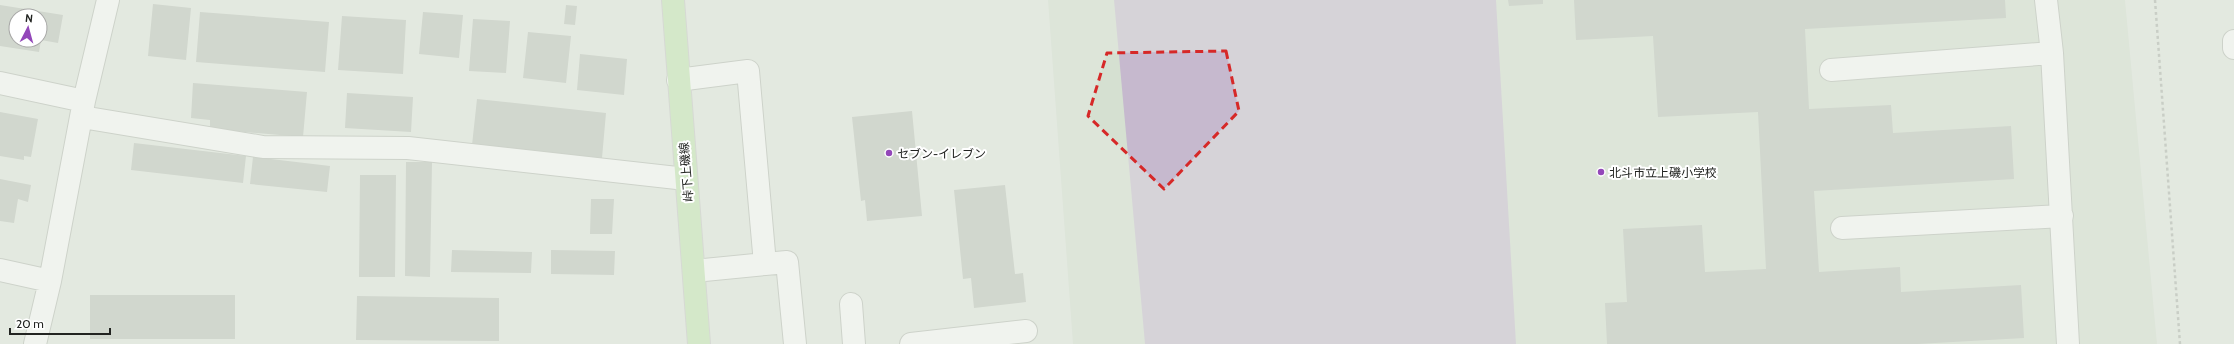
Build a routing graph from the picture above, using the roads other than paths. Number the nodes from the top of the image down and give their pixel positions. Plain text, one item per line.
1 (108, 0) edge
2 (673, 0) edge
3 (2046, 0) edge
4 (2234, 41) edge
5 (2234, 48) edge
6 (2052, 53) junction
7 (1831, 70) dead end
8 (678, 80) junction
9 (0, 83) edge
10 (83, 109) junction
11 (686, 179) junction
12 (2062, 216) junction
13 (1842, 228) dead end
14 (765, 264) junction
15 (0, 270) edge
16 (694, 271) junction
17 (50, 282) junction
18 (851, 304) dead end
19 (1026, 331) dead end
20 (35, 344) edge
21 (699, 344) edge
22 (795, 344) edge
23 (854, 344) edge
24 (911, 344) edge
25 (2068, 344) edge

1 - 10 street
2 - 8 main road, 峠下上磯線
3 - 6 street
4 - 5 street
6 - 7 street
6 - 12 street
8 - 11 main road, 峠下上磯線
8 - 14 street
9 - 10 street
10 - 11 street
10 - 17 street
11 - 16 main road, 峠下上磯線
12 - 13 street
12 - 25 street
14 - 16 street
14 - 22 street
15 - 17 street
16 - 21 main road, 峠下上磯線
17 - 20 street
18 - 23 street
19 - 24 street

